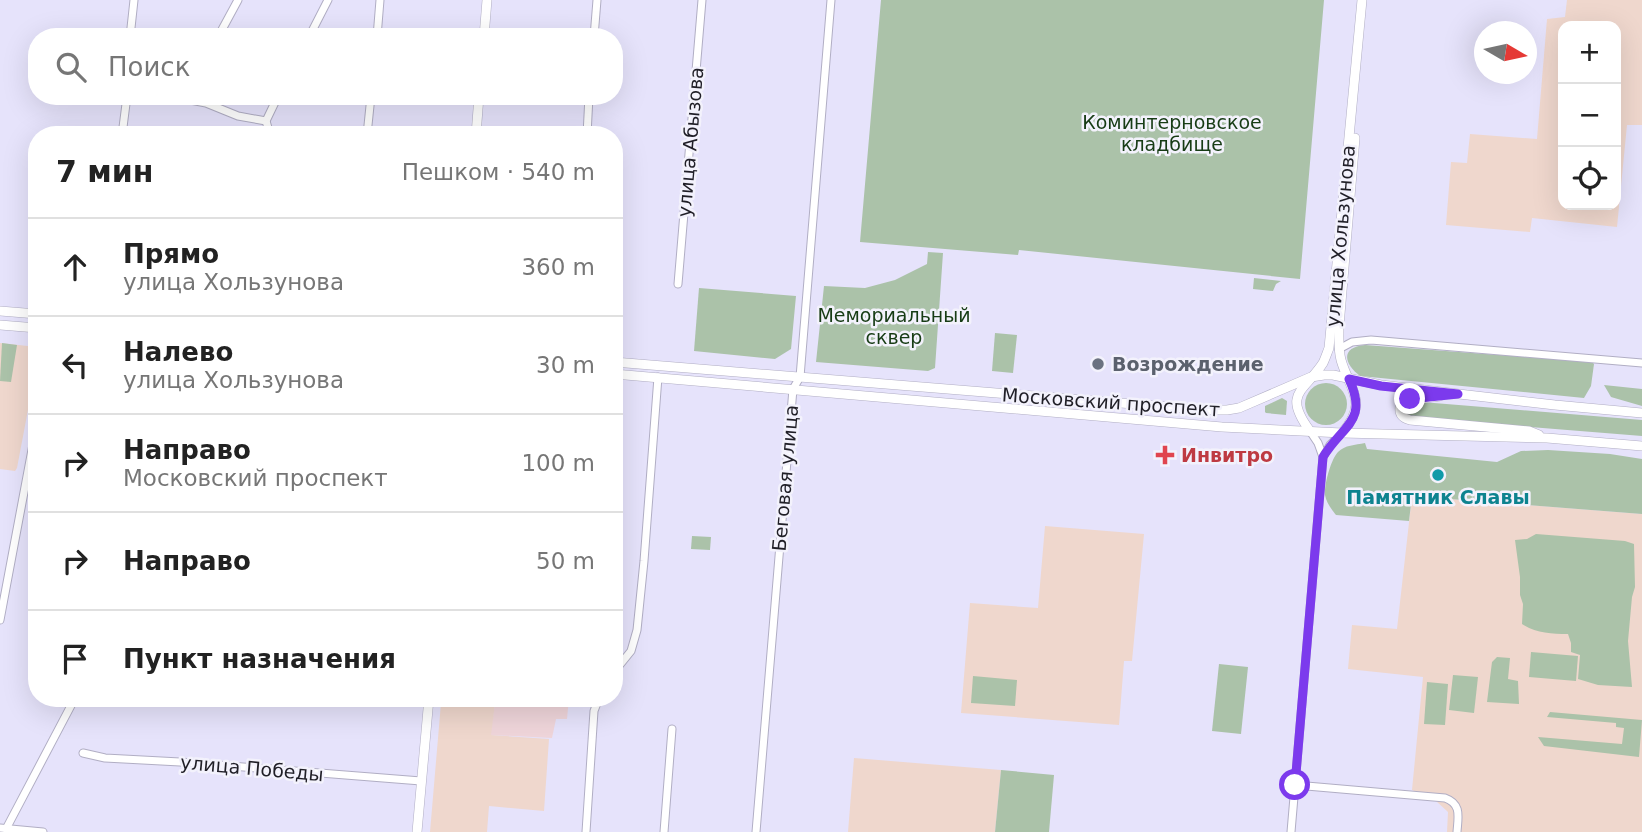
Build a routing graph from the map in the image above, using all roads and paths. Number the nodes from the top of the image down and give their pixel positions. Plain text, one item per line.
1 (134, 0) edge
2 (238, 0) edge
3 (328, 0) edge
4 (380, 0) edge
5 (487, 0) edge
6 (597, 0) edge
7 (702, 0) edge
8 (831, 0) edge
9 (1365, 0) edge
10 (131, 28) edge
11 (223, 28) edge
12 (314, 28) edge
13 (378, 28) edge
14 (485, 28) edge
15 (595, 28) edge
16 (126, 105) edge
17 (211, 105) edge
18 (274, 105) edge
19 (370, 105) edge
20 (478, 105) edge
21 (589, 105) edge
22 (266, 121) junction
23 (123, 126) edge
24 (267, 126) edge
25 (368, 126) edge
26 (477, 126) edge
27 (587, 126) edge
28 (678, 284) dead end
29 (0, 311) edge
30 (28, 313) edge
31 (0, 325) edge
32 (28, 327) edge
33 (1339, 349) junction
34 (623, 363) edge
35 (1642, 363) edge
36 (623, 375) edge
37 (658, 377) junction
38 (800, 377) junction
39 (1311, 377) junction
40 (1349, 379) junction
41 (793, 389) junction
42 (1458, 394) junction
43 (1642, 413) edge
44 (1310, 431) junction
45 (1342, 433) junction
46 (1547, 438) junction
47 (1642, 446) edge
48 (1323, 457) junction
49 (28, 471) edge
50 (0, 620) edge
51 (623, 661) edge
52 (70, 707) edge
53 (428, 707) edge
54 (596, 707) edge
55 (672, 729) dead end
56 (83, 753) dead end
57 (421, 782) junction
58 (1295, 785) junction
59 (3, 829) edge
60 (43, 832) edge
61 (417, 832) edge
62 (586, 832) edge
63 (664, 832) edge
64 (756, 832) edge
65 (1291, 832) edge
66 (1457, 832) edge

1 - 10 street
2 - 11 street
3 - 12 street
4 - 13 street
5 - 14 main road
6 - 15 street
7 - 28 street, улица Абызова
8 - 38 street, Беговая улица
9 - 33 main road, улица Хользунова
9 - 39 main road, улица Хользунова
16 - 23 street
17 - 22 street
18 - 22 street
19 - 25 street
20 - 26 main road
21 - 27 street
22 - 24 street
29 - 30 main road
31 - 32 main road
33 - 35 street
33 - 40 main road, улица Хользунова
34 - 38 main road, Московский проспект
36 - 37 main road, Московский проспект
37 - 41 main road, Московский проспект
37 - 51 street
38 - 39 main road, Московский проспект
38 - 41 street, Беговая улица
39 - 40 main road, Московский проспект
39 - 44 main road, улица Хользунова
40 - 42 main road, Московский проспект
40 - 45 main road, улица Хользунова
41 - 44 main road, Московский проспект
41 - 64 street, Беговая улица
42 - 43 main road, Московский проспект
42 - 46 main road
44 - 45 main road, Московский проспект
44 - 48 street, улица Хользунова
45 - 46 main road, Московский проспект
45 - 48 street, улица Хользунова
46 - 47 main road, Московский проспект
48 - 58 street
49 - 50 street
52 - 59 street
53 - 57 main road
54 - 62 street
55 - 63 street
56 - 57 street, улица Победы
57 - 61 main road
58 - 65 street
58 - 66 street
59 - 60 street

